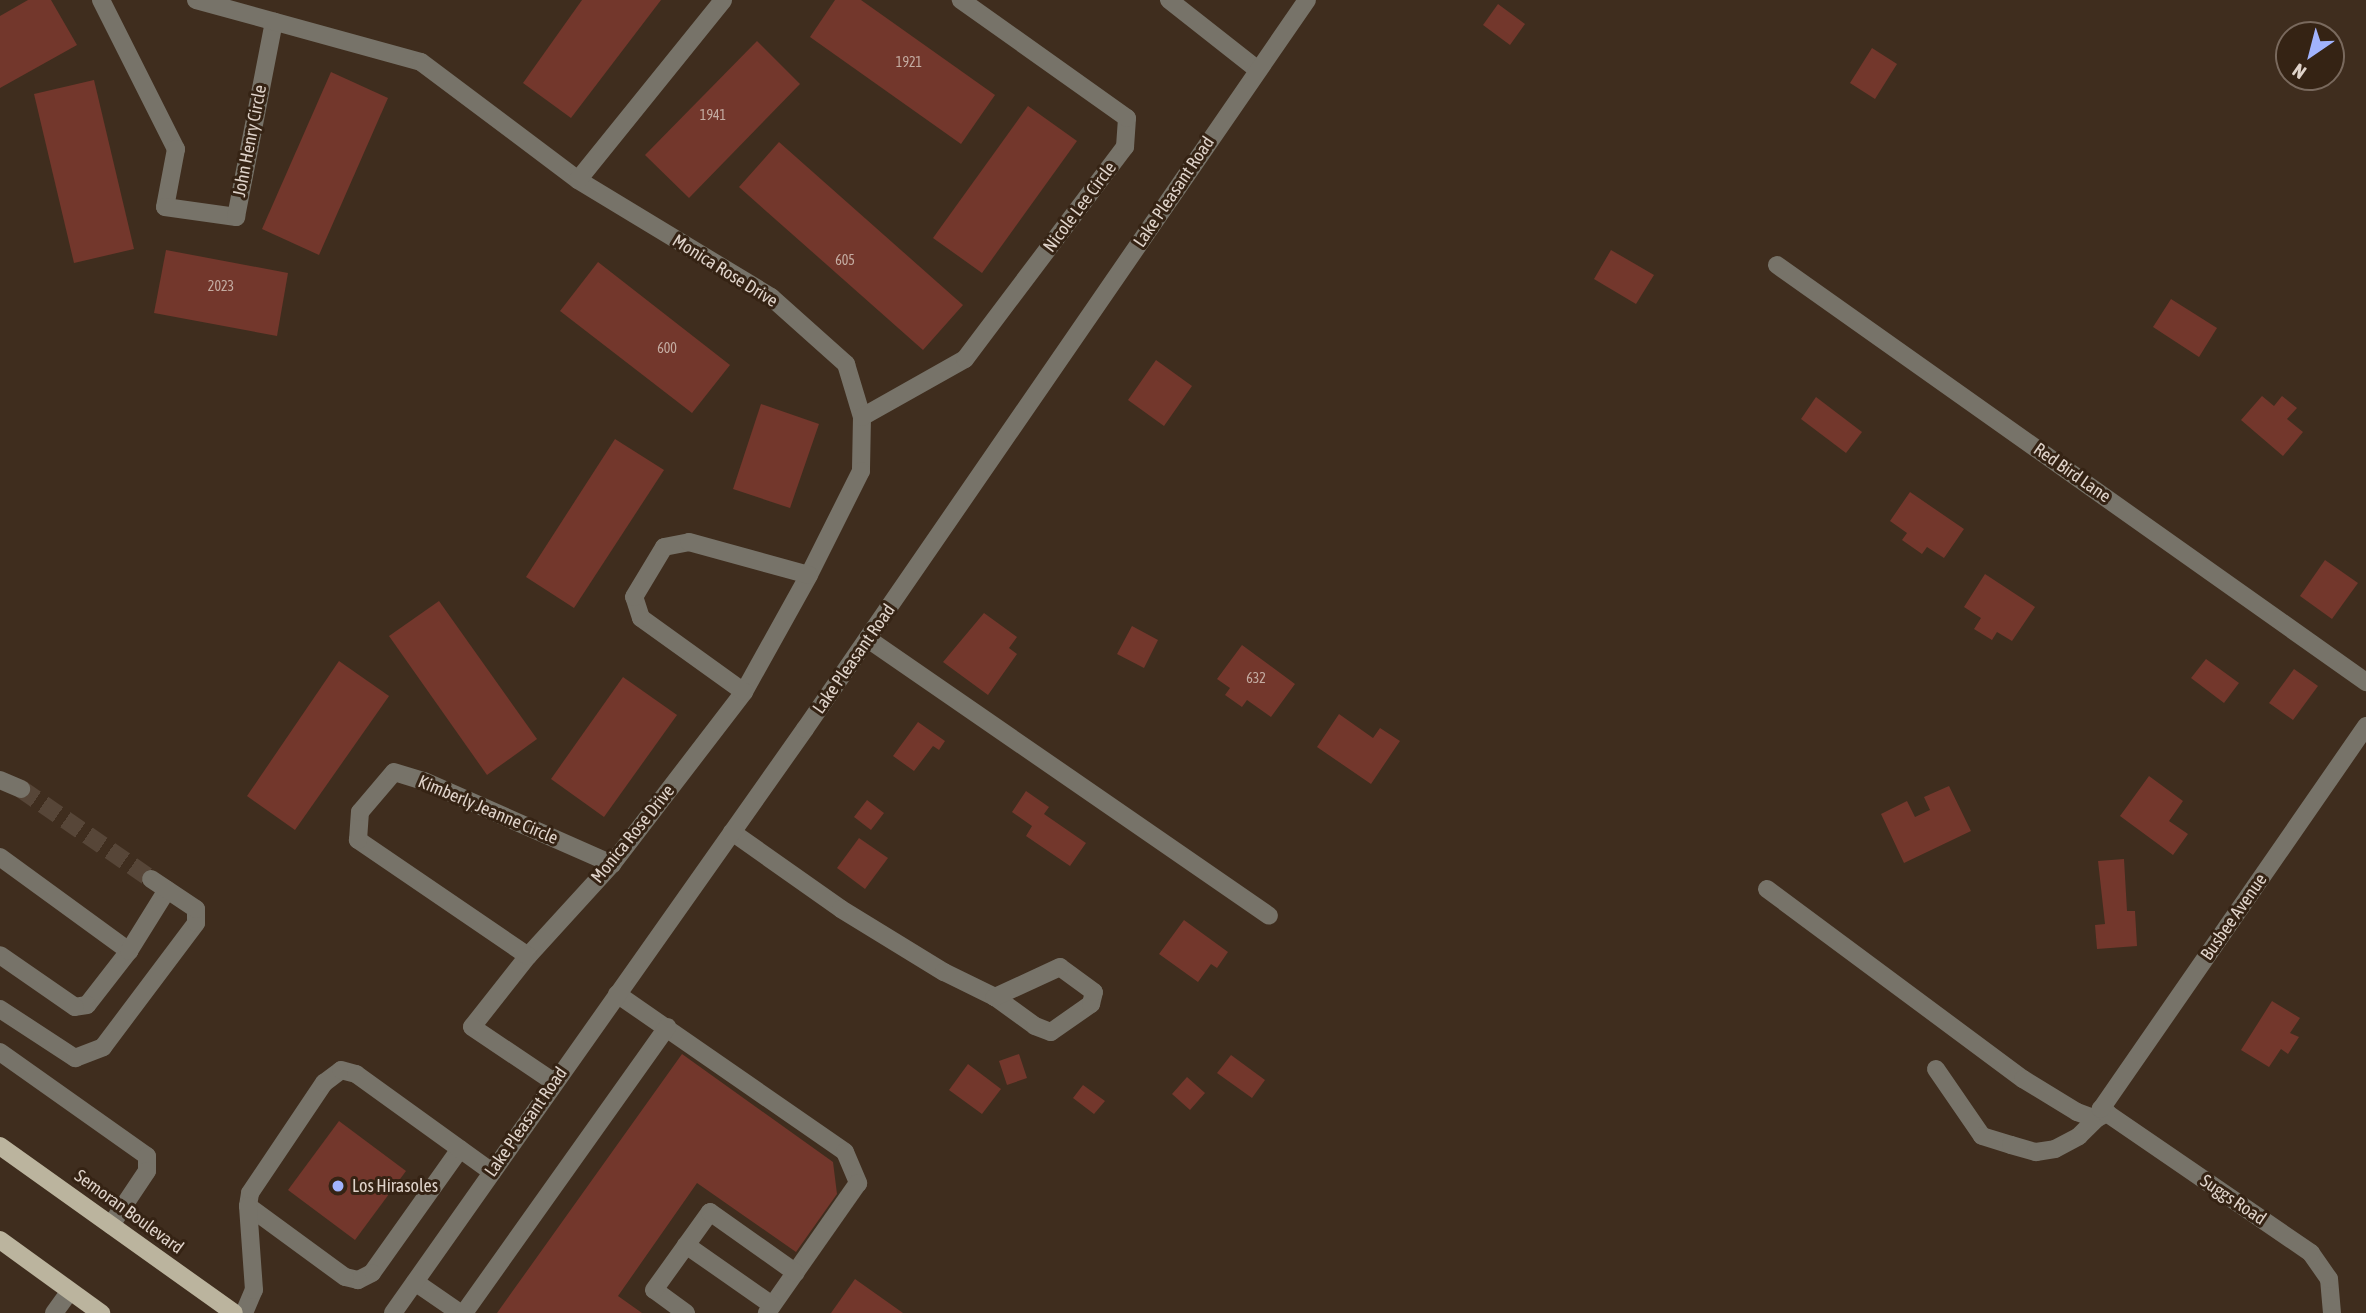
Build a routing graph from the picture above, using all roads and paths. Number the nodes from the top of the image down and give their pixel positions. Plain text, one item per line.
1 (101, 0) edge
2 (196, 0) edge
3 (723, 0) edge
4 (961, 0) edge
5 (1169, 0) edge
6 (1307, 0) edge
7 (274, 22) junction
8 (1258, 71) junction
9 (578, 180) junction
10 (1777, 265) dead end
11 (862, 417) junction
12 (809, 575) junction
13 (868, 639) junction
14 (2366, 682) edge
15 (744, 691) junction
16 (2366, 726) edge
17 (0, 779) edge
18 (21, 789) tunnel mouth
19 (732, 832) junction
20 (0, 857) edge
21 (612, 864) junction
22 (151, 878) tunnel mouth
23 (1767, 889) dead end
24 (167, 890) junction
25 (1269, 916) dead end
26 (129, 951) junction
27 (0, 955) edge
28 (528, 956) junction
29 (617, 994) junction
30 (995, 997) junction
31 (0, 1009) edge
32 (667, 1027) junction
33 (0, 1052) edge
34 (1936, 1069) dead end
35 (554, 1082) junction
36 (2101, 1114) junction
37 (0, 1146) edge
38 (460, 1149) junction
39 (492, 1172) junction
40 (248, 1206) junction
41 (111, 1225) junction
42 (0, 1240) edge
43 (686, 1245) junction
44 (796, 1273) junction
45 (415, 1282) junction
46 (70, 1291) junction
47 (770, 1309) edge
48 (54, 1313) edge
49 (101, 1313) edge
50 (234, 1313) edge
51 (244, 1313) edge
52 (393, 1313) edge
53 (462, 1313) edge
54 (686, 1313) edge
55 (2332, 1313) edge

1 - 7 street, John Henry Circle
2 - 7 street, Monica Rose Drive
3 - 9 street
4 - 11 street, Nicole Lee Circle
5 - 8 street
6 - 8 street, Lake Pleasant Road
7 - 9 street, Monica Rose Drive
8 - 13 street, Lake Pleasant Road
9 - 11 street, Monica Rose Drive
10 - 14 street, Red Bird Lane
11 - 12 street, Monica Rose Drive
12 - 15 street, Monica Rose Drive
12 - 15 street
13 - 19 street, Lake Pleasant Road
13 - 25 street
15 - 21 street, Monica Rose Drive
16 - 36 street, Busbee Avenue
17 - 18 street
19 - 29 street, Lake Pleasant Road
19 - 30 street
20 - 26 street
21 - 28 street, Monica Rose Drive
21 - 28 street, Kimberly Jeanne Circle
22 - 24 street
23 - 36 street, Suggs Road
24 - 26 street
24 - 31 street
26 - 27 street
28 - 35 street, Monica Rose Drive
29 - 32 street
29 - 35 street, Lake Pleasant Road
30 - 30 street
32 - 44 street
32 - 53 street
33 - 41 street
34 - 36 street, Busbee Avenue
35 - 39 street, Lake Pleasant Road
36 - 55 street, Suggs Road
37 - 41 main road, Semoran Boulevard
38 - 39 street
38 - 40 street
38 - 40 street
39 - 45 street, Lake Pleasant Road
40 - 51 street
41 - 50 main road, Semoran Boulevard
42 - 46 main road
43 - 44 street
43 - 47 street
43 - 54 street
44 - 47 street
45 - 52 street, Lake Pleasant Road
45 - 53 street
46 - 48 street
46 - 49 main road

